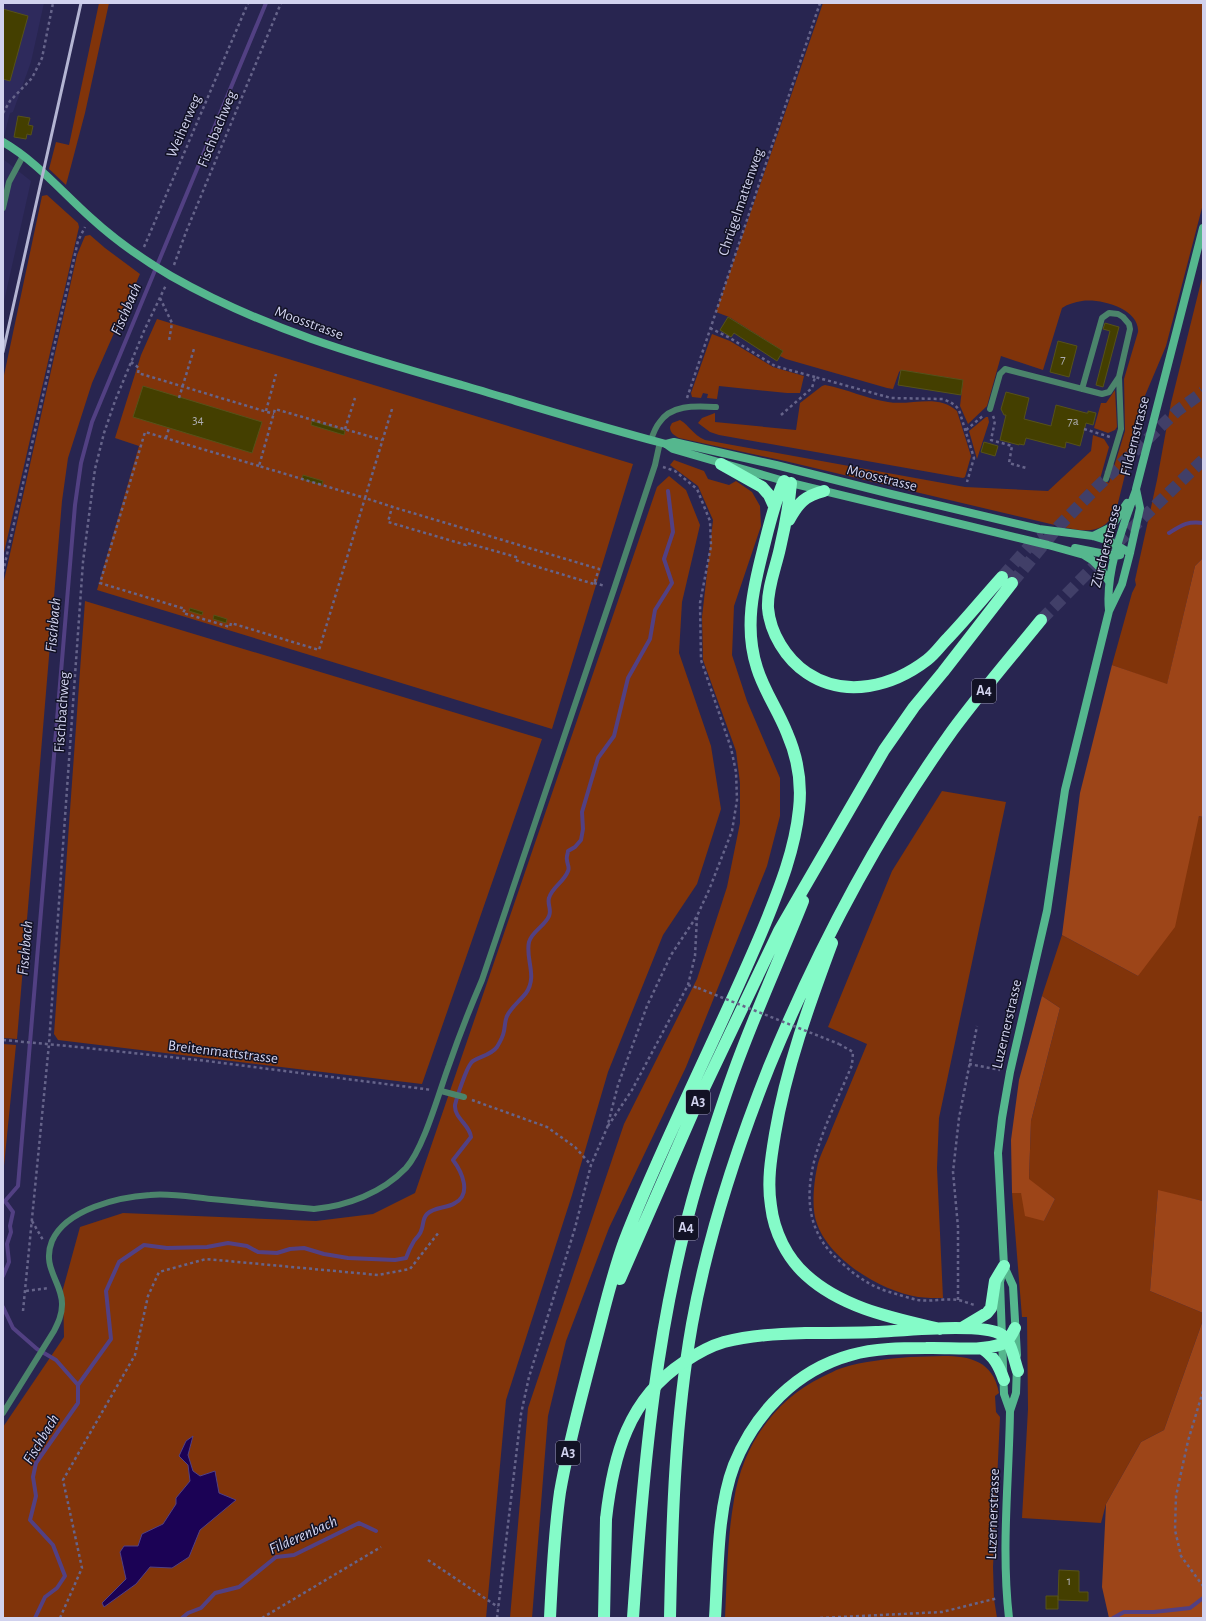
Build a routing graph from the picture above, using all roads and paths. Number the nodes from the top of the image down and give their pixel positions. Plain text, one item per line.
1 (53, 3) edge
2 (248, 3) edge
3 (281, 3) edge
4 (820, 3) edge
5 (3, 113) edge
6 (3, 142) edge
7 (23, 156) junction
8 (3, 208) edge
9 (90, 217) junction
10 (1203, 228) edge
11 (142, 258) junction
12 (175, 265) dead end
13 (710, 328) junction
14 (169, 341) dead end
15 (194, 349) dead end
16 (131, 362) junction
17 (276, 374) dead end
18 (815, 377) junction
19 (1119, 377) junction
20 (183, 386) junction
21 (1082, 389) junction
22 (179, 398) dead end
23 (355, 398) dead end
24 (716, 407) dead end
25 (684, 408) junction
26 (392, 409) dead end
27 (990, 409) junction
28 (266, 411) junction
29 (274, 414) junction
30 (781, 415) dead end
31 (169, 428) dead end
32 (345, 429) junction
33 (1084, 429) dead end
34 (966, 430) junction
35 (166, 438) junction
36 (382, 440) junction
37 (651, 440) junction
38 (1118, 440) junction
39 (663, 443) junction
40 (721, 464) junction
41 (655, 465) junction
42 (259, 466) junction
43 (1026, 468) dead end
44 (792, 469) junction
45 (1106, 479) dead end
46 (787, 482) junction
47 (967, 482) dead end
48 (1136, 489) junction
49 (824, 491) junction
50 (365, 498) junction
51 (774, 506) junction
52 (392, 507) junction
53 (786, 524) junction
54 (1093, 536) junction
55 (1048, 544) junction
56 (1118, 545) junction
57 (1130, 553) junction
58 (1115, 556) junction
59 (3, 572) edge
60 (1109, 582) junction
61 (594, 583) junction
62 (609, 588) dead end
63 (1109, 611) junction
64 (1041, 620) tunnel mouth
65 (1065, 790) joint
66 (821, 858) junction
67 (852, 890) junction
68 (697, 916) junction
69 (688, 985) junction
70 (978, 1026) dead end
71 (3, 1040) edge
72 (49, 1044) junction
73 (969, 1064) junction
74 (1010, 1072) junction
75 (441, 1091) junction
76 (464, 1097) joint
77 (607, 1128) junction
78 (591, 1165) junction
79 (32, 1221) junction
80 (439, 1232) dead end
81 (50, 1251) junction
82 (1004, 1266) junction
83 (57, 1286) junction
84 (26, 1291) junction
85 (23, 1311) dead end
86 (940, 1328) junction
87 (962, 1328) junction
88 (1015, 1328) junction
89 (1004, 1339) junction
90 (981, 1348) junction
91 (592, 1355) junction
92 (1018, 1371) junction
93 (1004, 1380) junction
94 (1203, 1391) edge
95 (1010, 1411) junction
96 (3, 1413) edge
97 (381, 1547) dead end
98 (428, 1560) dead end
99 (670, 1577) junction
100 (1203, 1586) edge
101 (1006, 1596) junction
102 (498, 1607) junction
103 (60, 1618) edge
104 (262, 1618) edge
105 (498, 1618) edge
106 (550, 1618) edge
107 (604, 1618) edge
108 (633, 1618) edge
109 (670, 1618) edge
110 (673, 1618) edge
111 (714, 1618) edge
112 (820, 1618) edge
113 (1009, 1618) edge

1 - 5 path
2 - 11 path, Weiherweg
3 - 12 path, Fischbachweg
4 - 13 path, Chrügelmattenweg
6 - 7 main road, Moosstrasse
7 - 8 lane
7 - 9 main road, Moosstrasse
9 - 11 main road, Moosstrasse
9 - 59 path
10 - 48 main road, Fildernstrasse
11 - 37 main road, Moosstrasse
13 - 18 path
13 - 25 path, Chrügelmattenweg
14 - 16 path, Fischbachweg
15 - 20 path
16 - 20 path
16 - 72 path, Fischbachweg
17 - 28 path
18 - 30 path
18 - 34 path
19 - 21 lane
19 - 21 lane
19 - 38 lane
20 - 22 path
20 - 28 path
21 - 27 lane
23 - 32 path
24 - 25 lane
25 - 37 lane
26 - 36 path
27 - 34 path
27 - 43 path
28 - 29 path
29 - 32 path
29 - 42 path
31 - 35 path
32 - 36 path
33 - 38 path
34 - 47 path
35 - 42 path
35 - 50 path
36 - 50 path
37 - 39 main road, Moosstrasse
38 - 45 lane
39 - 40 main road, Moosstrasse
39 - 41 lane
39 - 44 main road, Moosstrasse
40 - 46 main road, Moosstrasse
40 - 51 highway
41 - 68 path
41 - 75 lane
42 - 50 path
44 - 46 main road
44 - 54 main road, Moosstrasse
46 - 49 main road, Moosstrasse
46 - 51 highway
46 - 53 highway
48 - 54 main road
48 - 56 main road, Zürcherstrasse
48 - 57 main road, Fildernstrasse
49 - 53 highway
49 - 55 main road, Moosstrasse
50 - 52 path
51 - 91 highway
52 - 61 path
52 - 61 path
53 - 66 highway, A4
54 - 56 main road, Moosstrasse
55 - 58 main road, Moosstrasse
55 - 60 main road, Moosstrasse
56 - 57 main road, Moosstrasse
56 - 58 main road, Zürcherstrasse
57 - 58 main road, Moosstrasse
57 - 63 main road, Fildernstrasse
58 - 60 main road, Zürcherstrasse
60 - 63 main road, Zürcherstrasse
61 - 62 path
63 - 65 main road, Fildernstrasse
64 - 67 highway, A4
65 - 74 main road, Luzernerstrasse
66 - 91 highway, A3
66 - 108 highway, A4
67 - 86 highway
67 - 99 highway, A4
68 - 69 path
68 - 77 path
69 - 73 path, bridge
69 - 77 path
70 - 73 path
71 - 72 path, Breitenmattstrasse
72 - 75 path, Breitenmattstrasse
72 - 79 path, Fischbachweg
73 - 74 path
74 - 82 main road, Luzernerstrasse
75 - 76 lane
75 - 81 lane
76 - 78 path
77 - 78 path
78 - 102 path
79 - 81 path
79 - 84 path, Fischbachweg
80 - 103 path
81 - 83 lane
82 - 87 highway
82 - 88 main road, Luzernerstrasse
82 - 89 main road, Luzernerstrasse
83 - 84 path
83 - 96 lane
84 - 85 path, Fischbachweg
86 - 87 highway
86 - 107 highway, bridge
87 - 89 highway
88 - 89 highway
88 - 92 main road, Luzernerstrasse
89 - 90 highway
89 - 92 highway
89 - 93 main road, Luzernerstrasse
90 - 93 highway
90 - 111 highway
91 - 106 highway, A3
92 - 95 main road, Luzernerstrasse
93 - 95 main road, Luzernerstrasse
94 - 100 path
95 - 101 main road, Luzernerstrasse
97 - 104 path
98 - 102 path
99 - 109 highway, A4
99 - 110 highway, A4
101 - 112 path
101 - 113 main road, Luzernerstrasse
102 - 105 path

